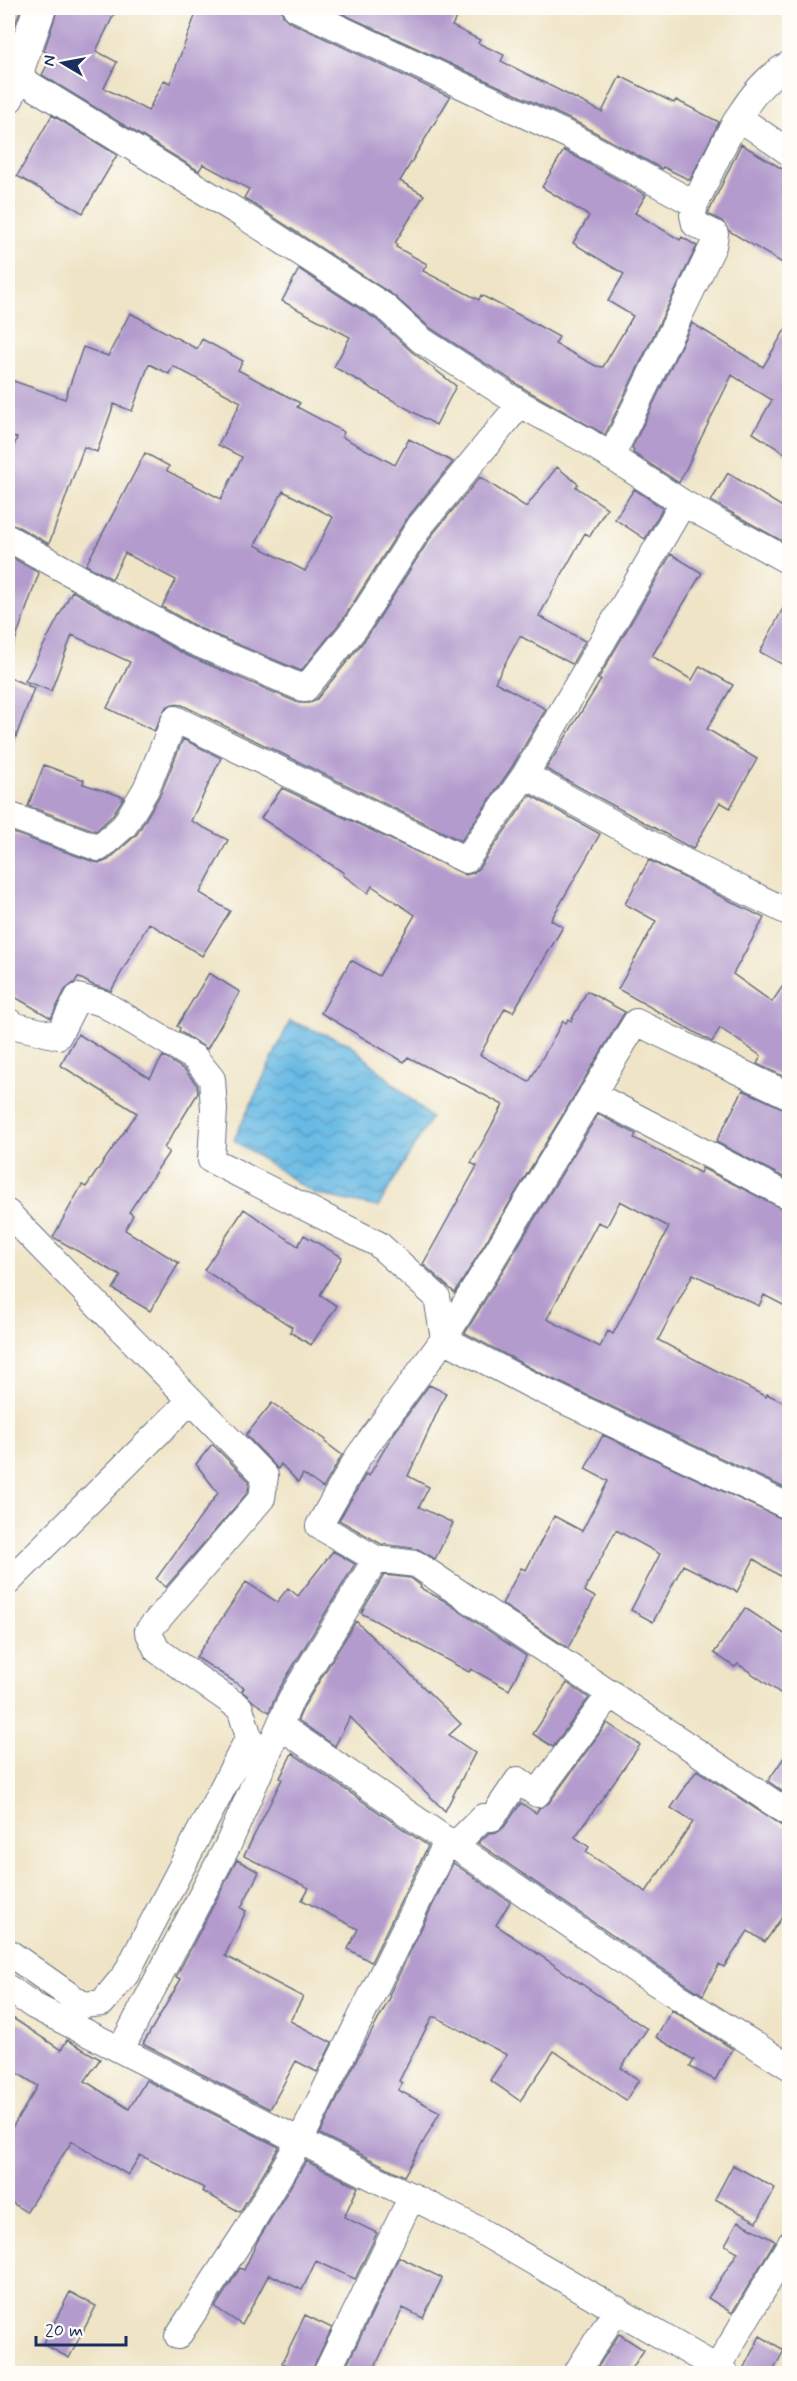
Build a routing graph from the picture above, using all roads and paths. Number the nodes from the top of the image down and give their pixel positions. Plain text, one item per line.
1 (40, 8) edge
2 (296, 8) edge
3 (789, 64) edge
4 (12, 86) edge
5 (738, 117) junction
6 (789, 153) edge
7 (694, 204) junction
8 (520, 404) junction
9 (611, 457) junction
10 (683, 503) junction
11 (8, 538) edge
12 (789, 562) edge
13 (525, 775) junction
14 (8, 815) edge
15 (789, 913) edge
16 (8, 1021) edge
17 (592, 1094) junction
18 (789, 1096) edge
19 (789, 1197) edge
20 (8, 1213) edge
21 (444, 1340) junction
22 (192, 1400) junction
23 (789, 1507) edge
24 (376, 1560) junction
25 (8, 1582) edge
26 (611, 1694) junction
27 (280, 1726) junction
28 (789, 1814) edge
29 (452, 1843) junction
30 (8, 1952) edge
31 (8, 1988) edge
32 (121, 2049) junction
33 (789, 2067) edge
34 (300, 2141) junction
35 (412, 2196) junction
36 (789, 2244) edge
37 (617, 2309) junction
38 (178, 2336) dead end
39 (722, 2371) edge
40 (326, 2373) edge
41 (576, 2373) edge

1 - 4 street
2 - 7 street
3 - 5 street
4 - 8 street
5 - 6 street
5 - 7 street
7 - 9 street
8 - 9 street
8 - 11 street
9 - 10 street
10 - 12 street
10 - 13 street
13 - 14 street
13 - 15 street
16 - 21 street
17 - 18 street
17 - 19 street
17 - 21 street
20 - 22 street
21 - 23 street
21 - 24 street
22 - 25 street
22 - 30 street
24 - 26 street
24 - 27 street
26 - 28 street
26 - 29 street
27 - 29 street
27 - 32 street
29 - 33 street
29 - 34 street
31 - 32 street
32 - 34 street
34 - 35 street
34 - 38 street
35 - 37 street
35 - 40 street
36 - 39 street
37 - 39 street
37 - 41 street

